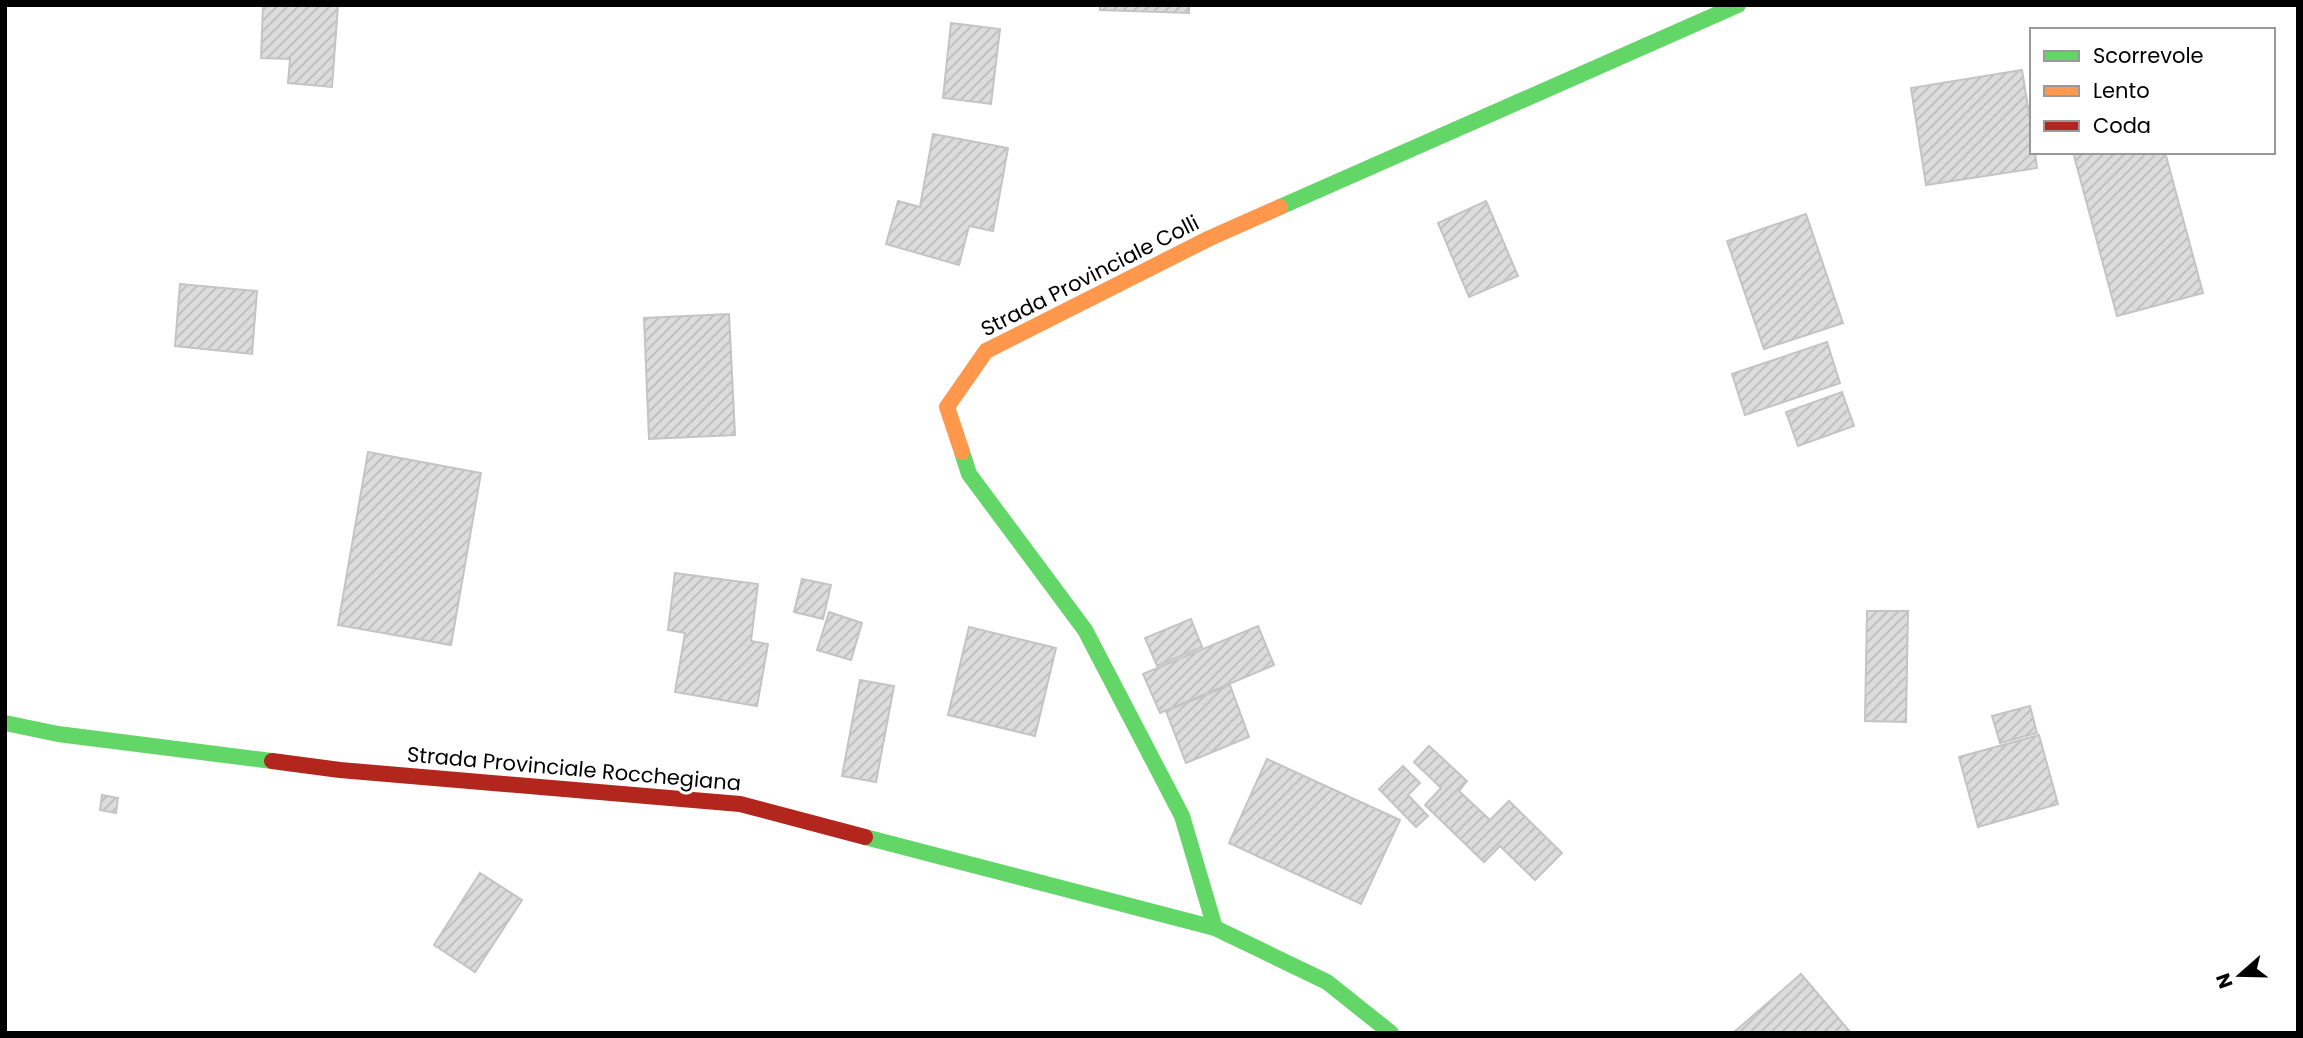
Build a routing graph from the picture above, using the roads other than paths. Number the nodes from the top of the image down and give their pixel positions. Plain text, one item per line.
1 (1738, 5) edge
2 (5, 723) edge
3 (1215, 928) junction
4 (1391, 1033) edge

1 - 3 street, Strada Provinciale Colli
2 - 3 street, Strada Provinciale Rocchegiana
3 - 4 street, Strada Provinciale Rocchegiana

